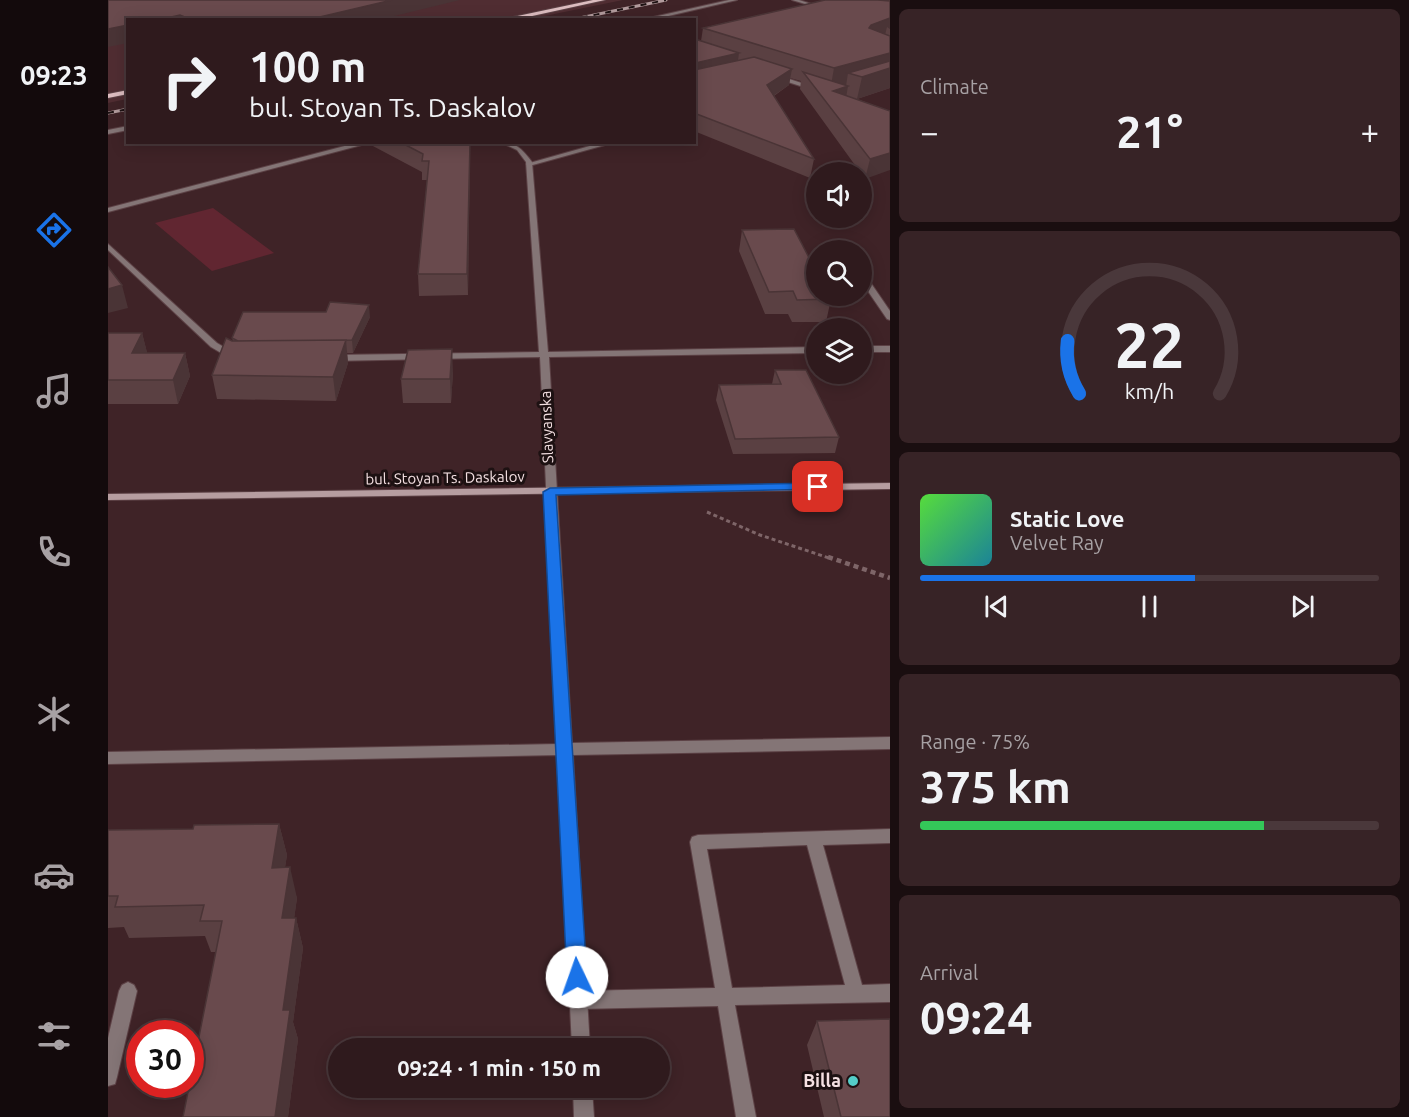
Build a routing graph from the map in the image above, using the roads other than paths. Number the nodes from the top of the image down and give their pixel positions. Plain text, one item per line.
1 (602, 0) edge
2 (735, 0) edge
3 (794, 0) edge
4 (819, 14) edge
5 (512, 18) edge
6 (651, 18) edge
7 (763, 73) edge
8 (820, 91) edge
9 (126, 93) edge
10 (108, 96) edge
11 (126, 128) edge
12 (108, 132) edge
13 (362, 144) edge
14 (508, 144) edge
15 (605, 144) edge
16 (529, 164) junction
17 (108, 210) edge
18 (108, 246) edge
19 (872, 291) edge
20 (890, 317) edge
21 (890, 348) edge
22 (872, 349) edge
23 (806, 350) edge
24 (544, 354) junction
25 (321, 358) edge
26 (250, 359) edge
27 (890, 486) edge
28 (550, 492) junction
29 (108, 497) edge
30 (890, 743) edge
31 (564, 748) junction
32 (108, 758) edge
33 (890, 836) edge
34 (813, 838) junction
35 (128, 991) dead end
36 (890, 993) edge
37 (856, 994) junction
38 (725, 997) junction
39 (578, 1000) junction
40 (580, 1038) edge
41 (108, 1077) edge
42 (583, 1098) edge
43 (584, 1117) edge
44 (746, 1117) edge

1 - 5 main road
2 - 6 street
3 - 4 street
7 - 8 street
9 - 10 main road
11 - 12 street
13 - 17 street
14 - 16 street
15 - 16 street
16 - 24 street, Slavyanska
18 - 26 street
19 - 20 street
21 - 22 street
23 - 24 street
24 - 25 street
24 - 28 street, Slavyanska
27 - 28 street, bul. Stoyan Ts. Daskalov
28 - 29 street, bul. Stoyan Ts. Daskalov
28 - 31 street, Slavyanska
30 - 31 street
31 - 32 street
31 - 39 street, Slavyanska
33 - 34 street
34 - 37 street
34 - 38 street
35 - 41 street
36 - 37 street
37 - 38 street
38 - 39 street
38 - 44 street
39 - 40 street, Slavyanska
42 - 43 street

